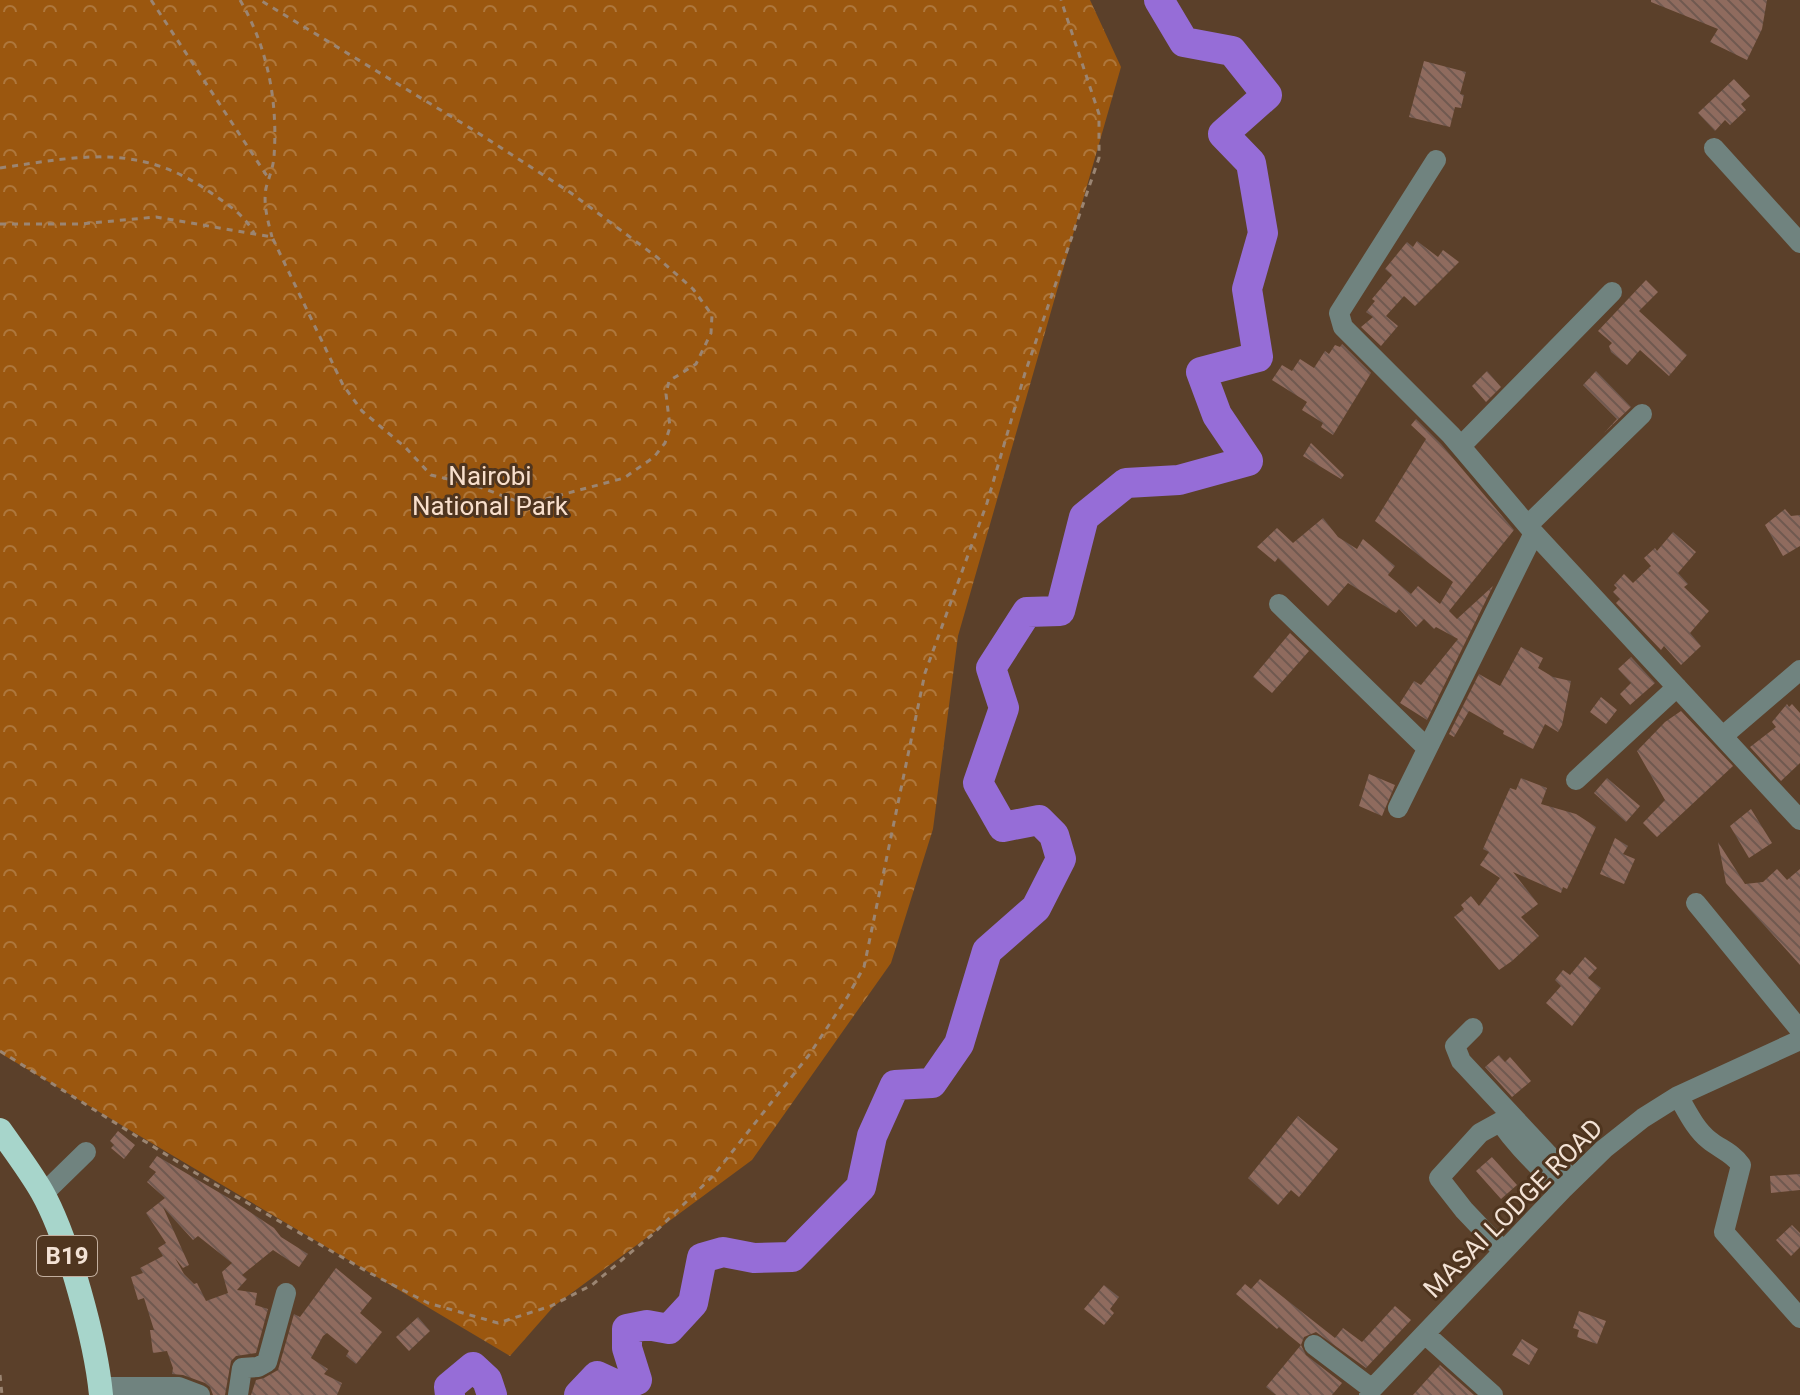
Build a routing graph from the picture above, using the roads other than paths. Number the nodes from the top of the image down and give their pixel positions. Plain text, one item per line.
1 (1714, 148) dead end
2 (1436, 160) dead end
3 (1800, 243) edge
4 (1612, 292) dead end
5 (1642, 414) dead end
6 (1461, 446) junction
7 (1531, 529) junction
8 (1279, 604) dead end
9 (1800, 670) edge
10 (1677, 687) junction
11 (1723, 736) junction
12 (1427, 748) junction
13 (1576, 780) dead end
14 (1398, 808) dead end
15 (1800, 820) edge
16 (1696, 903) dead end
17 (1473, 1028) dead end
18 (1800, 1030) edge
19 (1800, 1040) edge
20 (1678, 1096) junction
21 (0, 1130) edge
22 (86, 1152) dead end
23 (1568, 1185) junction
24 (43, 1194) junction
25 (1503, 1251) junction
26 (286, 1293) dead end
27 (1800, 1318) edge
28 (1425, 1334) junction
29 (1314, 1345) dead end
30 (100, 1391) edge
31 (1370, 1392) edge
32 (200, 1395) edge
33 (238, 1395) edge
34 (1493, 1395) edge

1 - 3 street
2 - 6 street
4 - 6 street
5 - 7 street
6 - 7 street
7 - 10 street
7 - 12 street
8 - 12 street
9 - 11 street
10 - 11 street
10 - 13 street
11 - 15 street
12 - 14 street
16 - 18 street
17 - 23 street
19 - 20 street, MASAI LODGE ROAD
20 - 23 street, MASAI LODGE ROAD
20 - 27 street
21 - 24 highway, B19
22 - 24 street
23 - 25 street, MASAI LODGE ROAD
23 - 25 street
24 - 30 highway, B19
25 - 28 street, MASAI LODGE ROAD
26 - 33 street
28 - 31 street, MASAI LODGE ROAD
28 - 34 street
29 - 31 street
30 - 32 street

